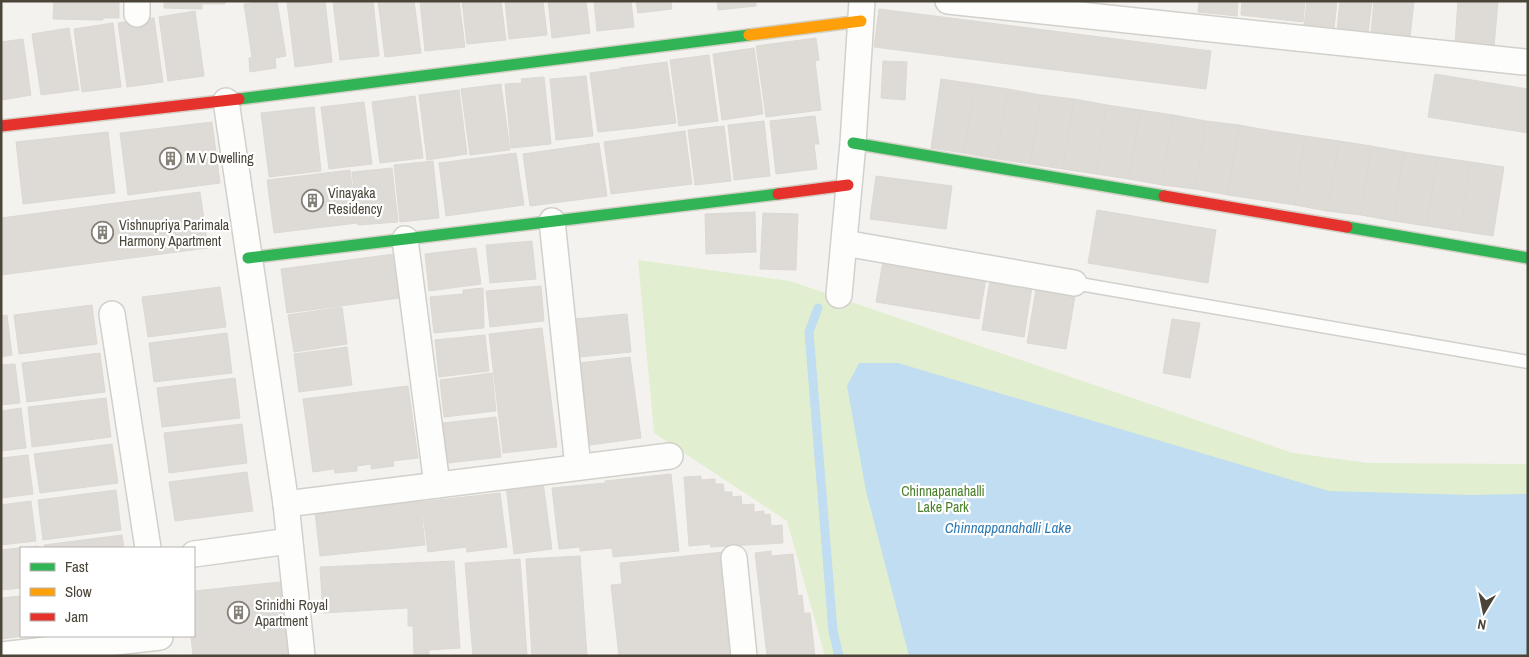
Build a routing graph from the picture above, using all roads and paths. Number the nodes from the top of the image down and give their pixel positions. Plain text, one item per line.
1 (948, 1) edge
2 (861, 11) edge
3 (1524, 62) dead end
4 (226, 101) junction
5 (1, 126) edge
6 (853, 144) junction
7 (848, 185) junction
8 (552, 221) junction
9 (405, 239) junction
10 (844, 243) junction
11 (248, 258) junction
12 (1528, 258) edge
13 (1074, 283) joint
14 (839, 295) dead end
15 (112, 314) dead end
16 (1528, 362) edge
17 (670, 456) dead end
18 (578, 467) junction
19 (437, 485) junction
20 (286, 504) junction
21 (289, 541) junction
22 (148, 547) edge
23 (195, 554) edge
24 (734, 558) dead end
25 (160, 637) edge
26 (1, 656) edge
27 (302, 656) edge
28 (744, 656) edge

1 - 3 street
2 - 4 street
2 - 6 street
4 - 5 street
4 - 11 street
6 - 7 street
6 - 12 street
7 - 8 street
7 - 10 street
8 - 9 street
8 - 18 street
9 - 11 street
9 - 19 street
10 - 13 street
10 - 14 street
11 - 20 street
13 - 16 lane
15 - 22 street
17 - 18 street
18 - 19 street
19 - 20 street
20 - 21 street
21 - 23 street
21 - 27 street
24 - 28 street
25 - 26 street

